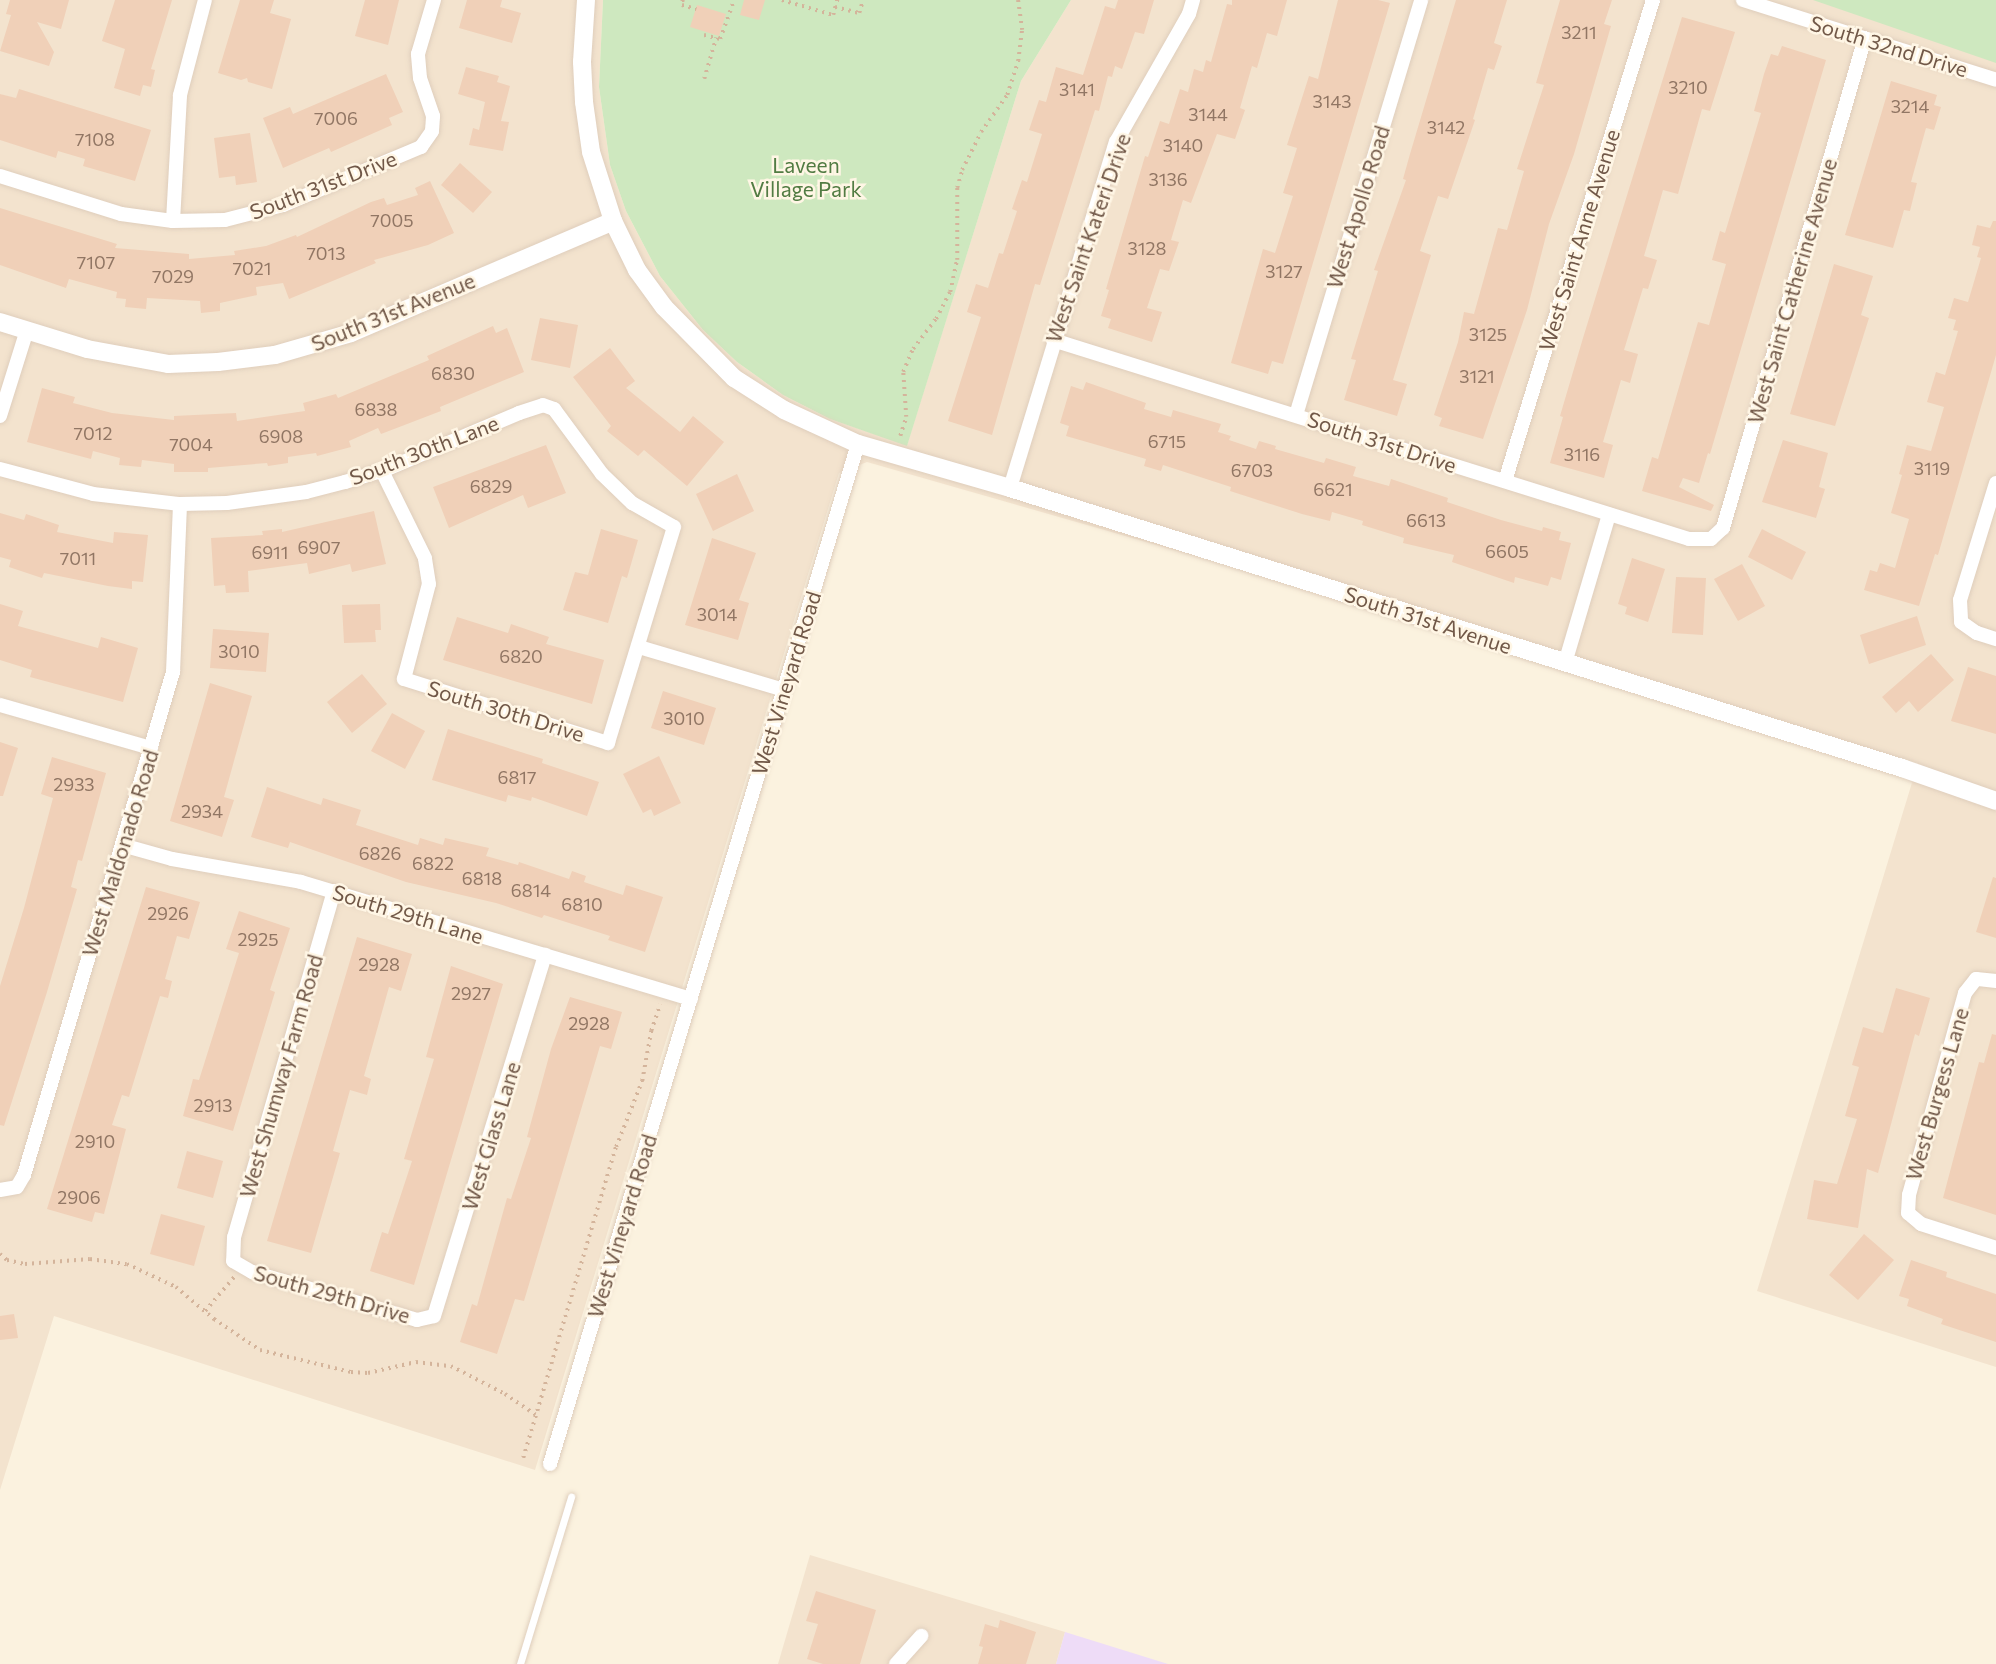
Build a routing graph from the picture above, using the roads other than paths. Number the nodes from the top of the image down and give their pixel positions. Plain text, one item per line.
1 (205, 0) edge
2 (434, 0) edge
3 (586, 0) edge
4 (1193, 0) edge
5 (1421, 0) edge
6 (1653, 0) edge
7 (1743, 0) edge
8 (1865, 38) junction
9 (1996, 80) edge
10 (0, 176) edge
11 (173, 221) junction
12 (613, 221) junction
13 (0, 322) edge
14 (27, 330) junction
15 (1054, 340) junction
16 (1296, 415) junction
17 (0, 416) edge
18 (858, 444) junction
19 (0, 469) edge
20 (382, 471) junction
21 (1506, 481) junction
22 (1996, 482) edge
23 (1010, 488) junction
24 (180, 504) junction
25 (1609, 514) junction
26 (1711, 539) joint
27 (1996, 639) edge
28 (639, 647) junction
29 (1565, 663) junction
30 (784, 690) junction
31 (0, 705) edge
32 (151, 748) junction
33 (1996, 801) edge
34 (122, 845) junction
35 (334, 891) junction
36 (545, 955) junction
37 (1996, 981) edge
38 (691, 999) junction
39 (6, 1190) edge
40 (1996, 1248) edge
41 (238, 1264) joint
42 (434, 1316) joint
43 (550, 1464) dead end
44 (571, 1497) dead end
45 (922, 1636) dead end
46 (520, 1664) edge
47 (896, 1664) edge

1 - 11 street
2 - 11 street, South 31st Drive
3 - 12 street
4 - 15 street, West Saint Kateri Drive
5 - 16 street, West Apollo Road
6 - 21 street, West Saint Anne Avenue
7 - 8 street, South 32nd Drive
8 - 9 street, South 32nd Drive
8 - 26 street, West Saint Catherine Avenue
10 - 11 street, South 31st Drive
12 - 14 street, South 31st Avenue
12 - 18 street
13 - 14 street, South 31st Avenue
14 - 17 street
15 - 16 street, South 31st Drive
15 - 23 street, West Saint Kateri Drive
16 - 21 street, South 31st Drive
18 - 23 street, South 31st Avenue
18 - 30 street, West Vineyard Road
19 - 24 street, South 30th Lane
20 - 24 street, South 30th Lane
20 - 28 street, South 30th Lane
20 - 28 street, South 30th Drive
21 - 25 street, South 31st Drive
22 - 27 street
23 - 29 street, South 31st Avenue
24 - 32 street, West Maldonado Road
25 - 26 street, South 31st Drive
25 - 29 street
28 - 30 street
29 - 33 street, South 31st Avenue
30 - 38 street, West Vineyard Road
31 - 32 street
32 - 34 street, West Maldonado Road
34 - 35 street, South 29th Lane
34 - 39 street, West Maldonado Road
35 - 36 street, South 29th Lane
35 - 41 street, West Shumway Farm Road
36 - 38 street, South 29th Lane
36 - 42 street, West Glass Lane
37 - 40 street, West Burgess Lane
38 - 43 street, West Vineyard Road
41 - 42 street, South 29th Drive
44 - 46 lane
45 - 47 street

